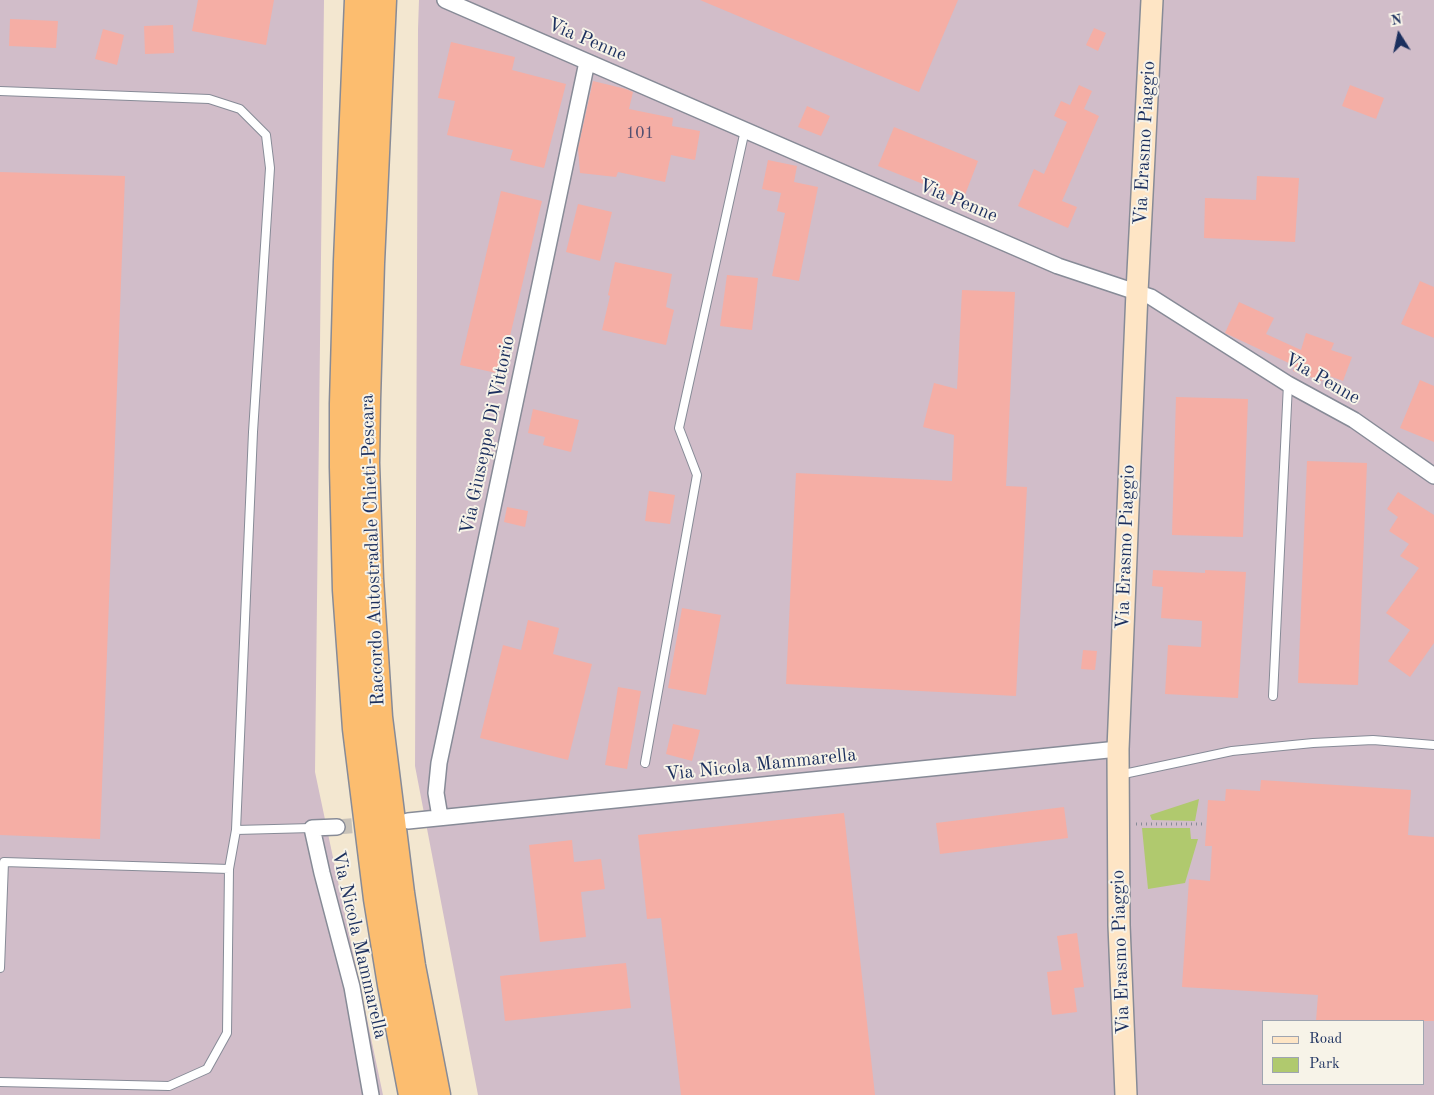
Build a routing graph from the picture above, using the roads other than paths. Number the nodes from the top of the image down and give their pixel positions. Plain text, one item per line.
1 (358, 0) edge
2 (384, 0) edge
3 (445, 0) edge
4 (1152, 0) edge
5 (587, 62) junction
6 (0, 91) edge
7 (745, 130) junction
8 (1137, 292) junction
9 (1288, 384) junction
10 (1434, 476) edge
11 (1272, 696) dead end
12 (1434, 745) edge
13 (1118, 749) junction
14 (645, 763) dead end
15 (1117, 775) junction
16 (440, 817) junction
17 (408, 821) dead end
18 (337, 827) tunnel mouth
19 (312, 828) junction
20 (236, 830) junction
21 (228, 869) junction
22 (0, 968) edge
23 (0, 1082) edge
24 (371, 1095) edge
25 (412, 1095) edge
26 (437, 1095) edge
27 (1126, 1095) edge

1 - 25 highway, Raccordo Autostradale Chieti-Pescara
2 - 26 highway, Raccordo Autostradale Chieti-Pescara
3 - 5 street, Via Penne
4 - 8 street, Via Erasmo Piaggio
5 - 7 street, Via Penne
5 - 16 street, Via Giuseppe Di Vittorio
6 - 20 lane
7 - 8 street, Via Penne
7 - 14 lane
8 - 9 street, Via Penne
8 - 13 street, Via Erasmo Piaggio
9 - 10 street, Via Penne
9 - 11 lane
12 - 15 lane
13 - 15 street, Via Erasmo Piaggio
13 - 16 street, Via Nicola Mammarella
15 - 27 street, Via Erasmo Piaggio
16 - 17 street, Via Nicola Mammarella
18 - 19 street, Via Nicola Mammarella
19 - 20 lane
19 - 24 street, Via Nicola Mammarella
20 - 21 lane
21 - 22 lane
21 - 23 lane

